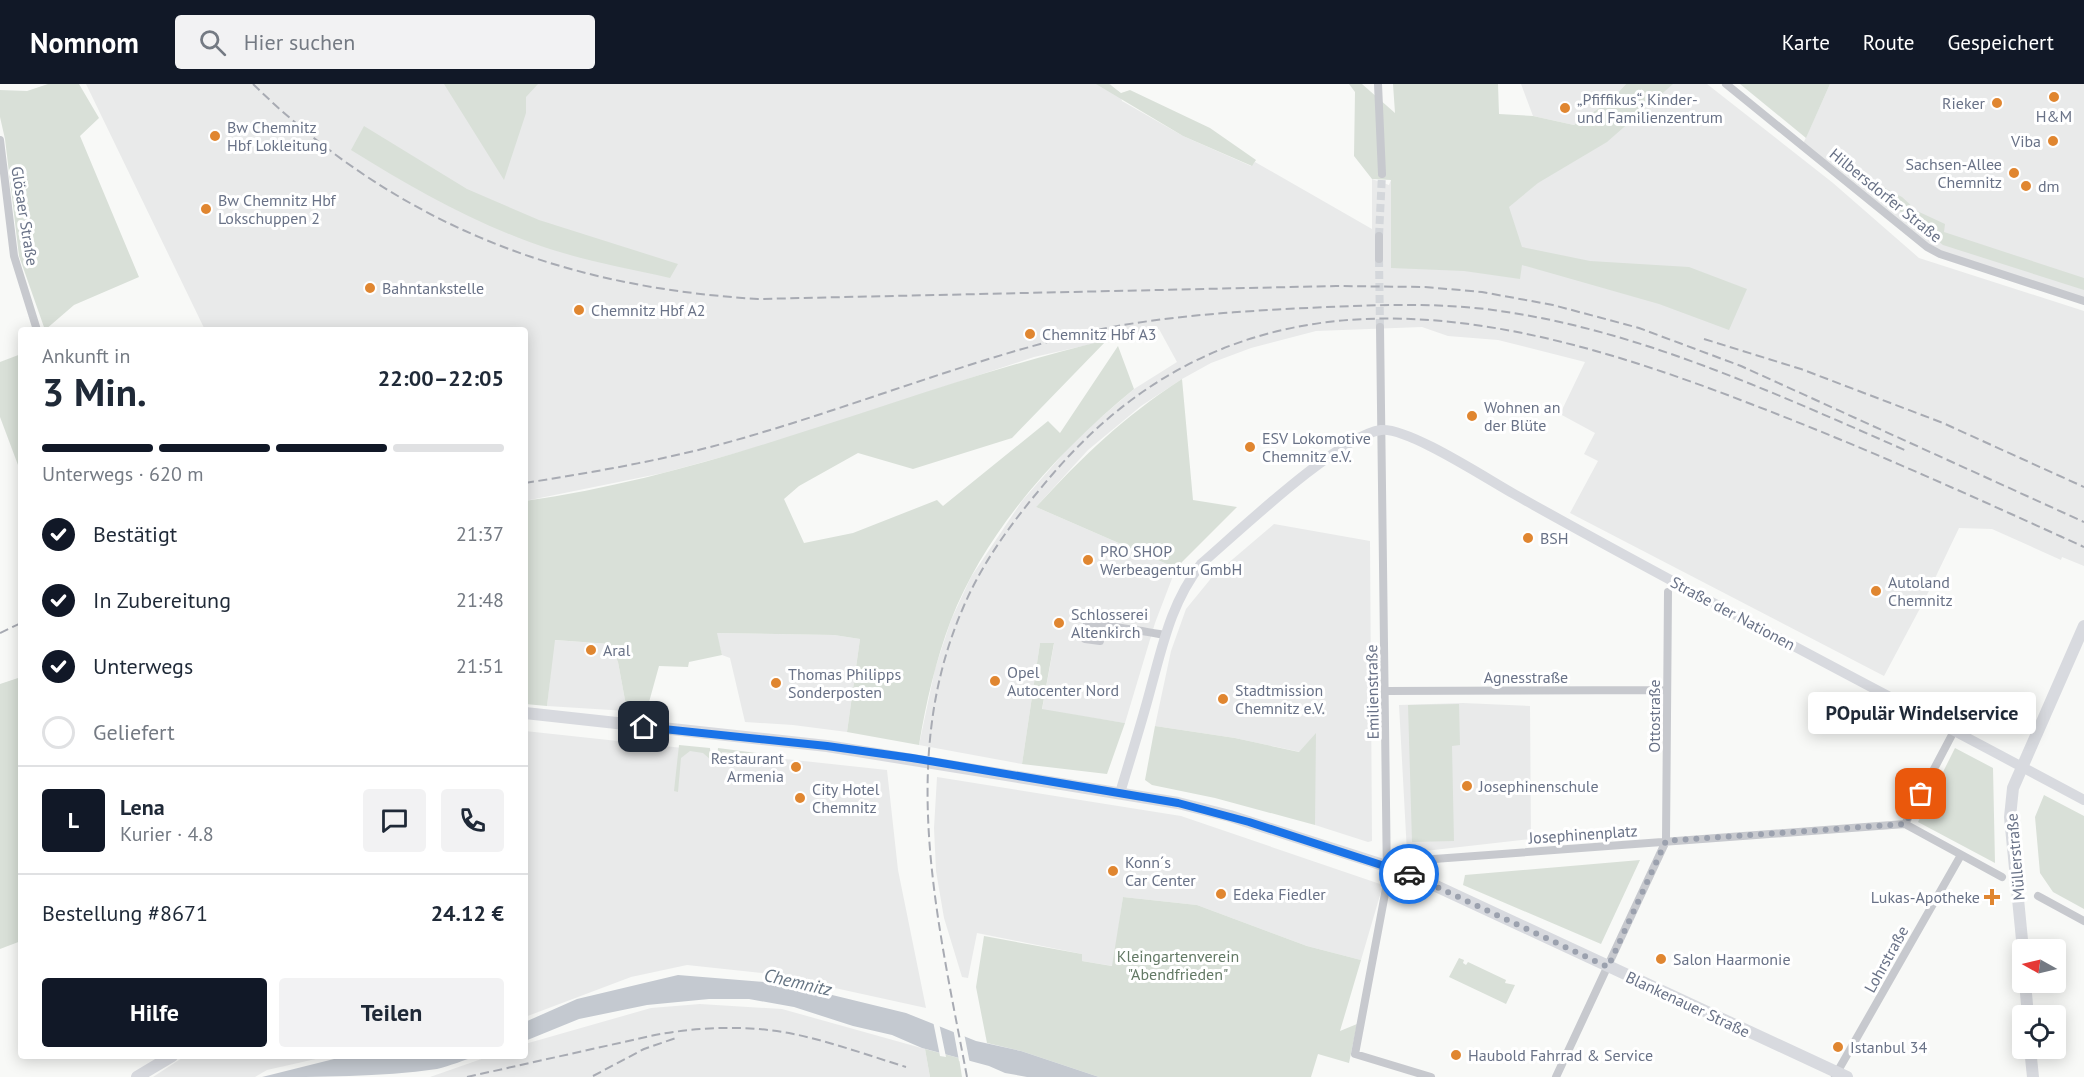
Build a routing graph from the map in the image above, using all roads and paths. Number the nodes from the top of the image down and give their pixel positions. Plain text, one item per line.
1 (1378, 84) edge
2 (1725, 84) edge
3 (0, 140) edge
4 (1382, 174) tunnel mouth
5 (1379, 236) tunnel mouth
6 (1379, 259) tunnel mouth
7 (2084, 301) edge
8 (36, 327) edge
9 (1380, 327) tunnel mouth
10 (1381, 430) junction
11 (1668, 592) dead end
12 (1102, 625) dead end
13 (2084, 626) edge
14 (1164, 635) junction
15 (1667, 690) junction
16 (1385, 691) junction
17 (528, 713) edge
18 (1954, 731) junction
19 (2021, 766) junction
20 (1120, 793) junction
21 (2084, 800) edge
22 (1905, 824) junction
23 (1666, 841) junction
24 (1960, 855) junction
25 (1434, 859) dead end
26 (1387, 865) junction
27 (2002, 877) dead end
28 (2037, 896) dead end
29 (2084, 921) edge
30 (2022, 939) edge
31 (1608, 967) junction
32 (167, 1059) edge
33 (2031, 1059) edge
34 (1839, 1076) edge
35 (137, 1077) edge
36 (1431, 1077) edge
37 (1556, 1077) edge
38 (2032, 1077) edge

1 - 4 street
2 - 7 street, Hilbersdorfer Straße
3 - 8 street, Glösaer Straße
5 - 6 street
9 - 10 street, Emilienstraße
10 - 14 main road
10 - 16 street, Emilienstraße
10 - 18 main road, Straße der Nationen
11 - 15 street, Ottostraße
12 - 14 street
13 - 19 main road, Müllerstraße
14 - 20 main road
15 - 16 street, Agnesstraße
15 - 23 street, Ottostraße
16 - 26 street, Emilienstraße
17 - 20 main road, Blankenauer Straße
18 - 19 main road, Straße der Nationen
18 - 22 street
19 - 21 main road, Straße der Nationen
19 - 30 main road, Müllerstraße
20 - 26 main road, Blankenauer Straße
22 - 23 street, Josephinenplatz
22 - 24 street
23 - 25 street, Josephinenplatz
23 - 31 street
24 - 27 street
24 - 34 street, Lohrstraße
26 - 31 main road, Blankenauer Straße
26 - 36 street, Emilienstraße
28 - 29 street
31 - 34 main road, Blankenauer Straße
31 - 37 street
32 - 35 main road
33 - 38 main road

